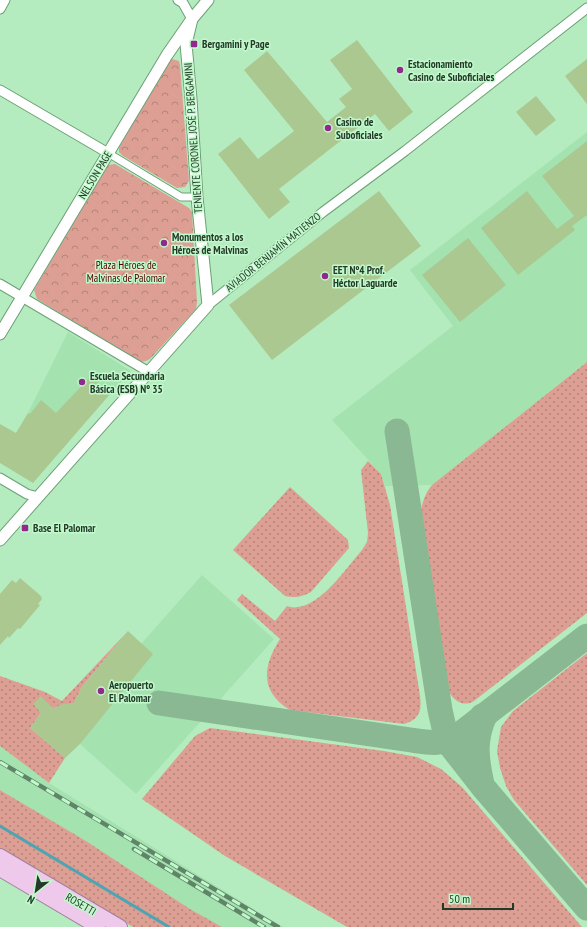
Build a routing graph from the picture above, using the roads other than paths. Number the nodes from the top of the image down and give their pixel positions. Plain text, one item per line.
1 (5, 0) edge
2 (208, 0) edge
3 (181, 1) edge
4 (587, 8) edge
5 (0, 9) edge
6 (192, 19) junction
7 (0, 90) edge
8 (108, 154) junction
9 (197, 197) junction
10 (0, 284) edge
11 (22, 296) junction
12 (208, 305) junction
13 (0, 334) edge
14 (149, 372) junction
15 (0, 478) edge
16 (38, 497) junction
17 (0, 540) edge
18 (0, 856) edge
19 (0, 869) edge
20 (98, 927) edge
21 (120, 927) edge

1 - 5 street
2 - 6 street, NELSON PAGE
3 - 6 street
4 - 12 street, AVIADOR BENJAMÍN MATIENZO
6 - 8 street, NELSON PAGE
6 - 9 street, TENIENTE CORONEL JOSÉ P. BERGAMINI
7 - 8 street
8 - 9 street
8 - 11 street, NELSON PAGE
9 - 12 street, TENIENTE CORONEL JOSÉ P. BERGAMINI
10 - 11 street
11 - 13 street, NELSON PAGE
11 - 14 street
12 - 14 street, AVIADOR BENJAMÍN MATIENZO
14 - 16 street, AVIADOR BENJAMÍN MATIENZO
15 - 16 street
16 - 17 street, AVIADOR BENJAMÍN MATIENZO
18 - 21 main road, ROSETTI
19 - 20 main road, ROSETTI

